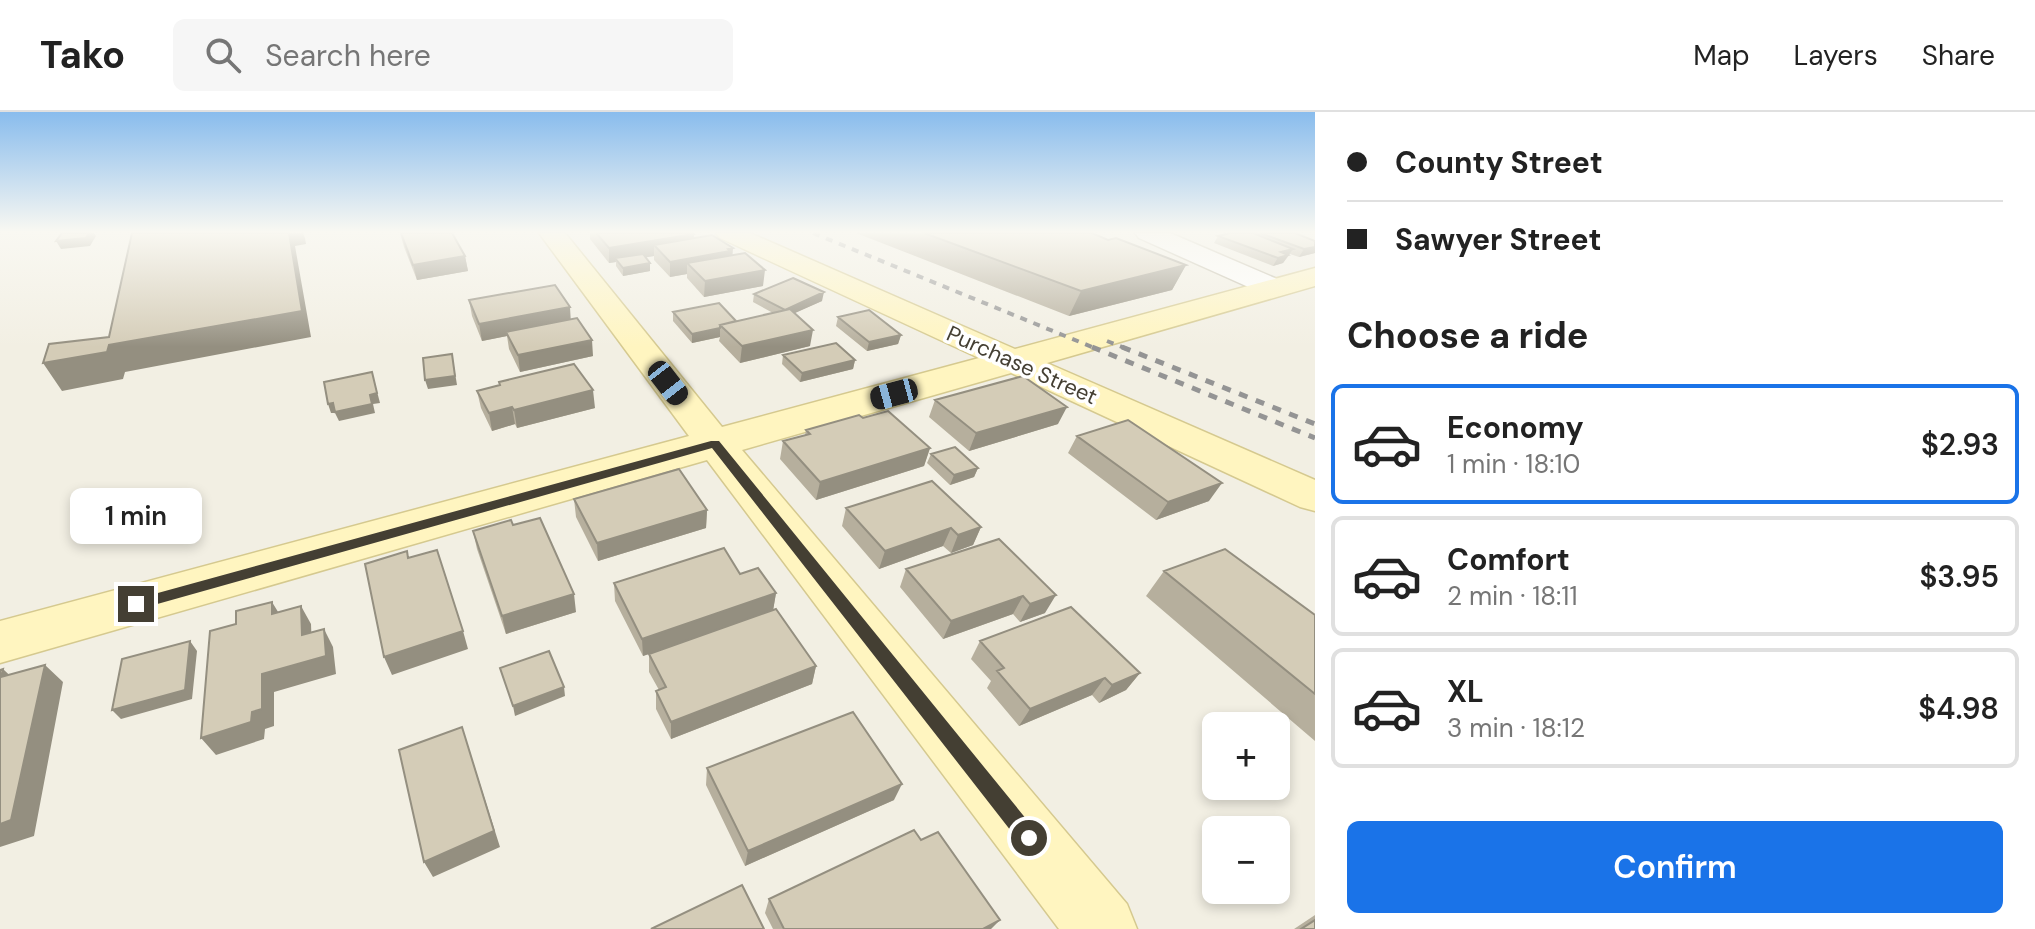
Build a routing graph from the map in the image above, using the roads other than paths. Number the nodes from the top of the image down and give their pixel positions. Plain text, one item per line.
1 (581, 271) edge
2 (814, 271) edge
3 (1235, 271) edge
4 (1315, 277) edge
5 (1274, 288) junction
6 (1014, 361) junction
7 (715, 444) junction
8 (1315, 497) edge
9 (0, 642) edge
10 (1102, 929) edge

1 - 7 main road
2 - 6 main road, Purchase Street
3 - 5 street
4 - 5 main road
5 - 6 main road
6 - 7 main road
6 - 8 main road, Purchase Street
7 - 9 main road
7 - 10 main road

